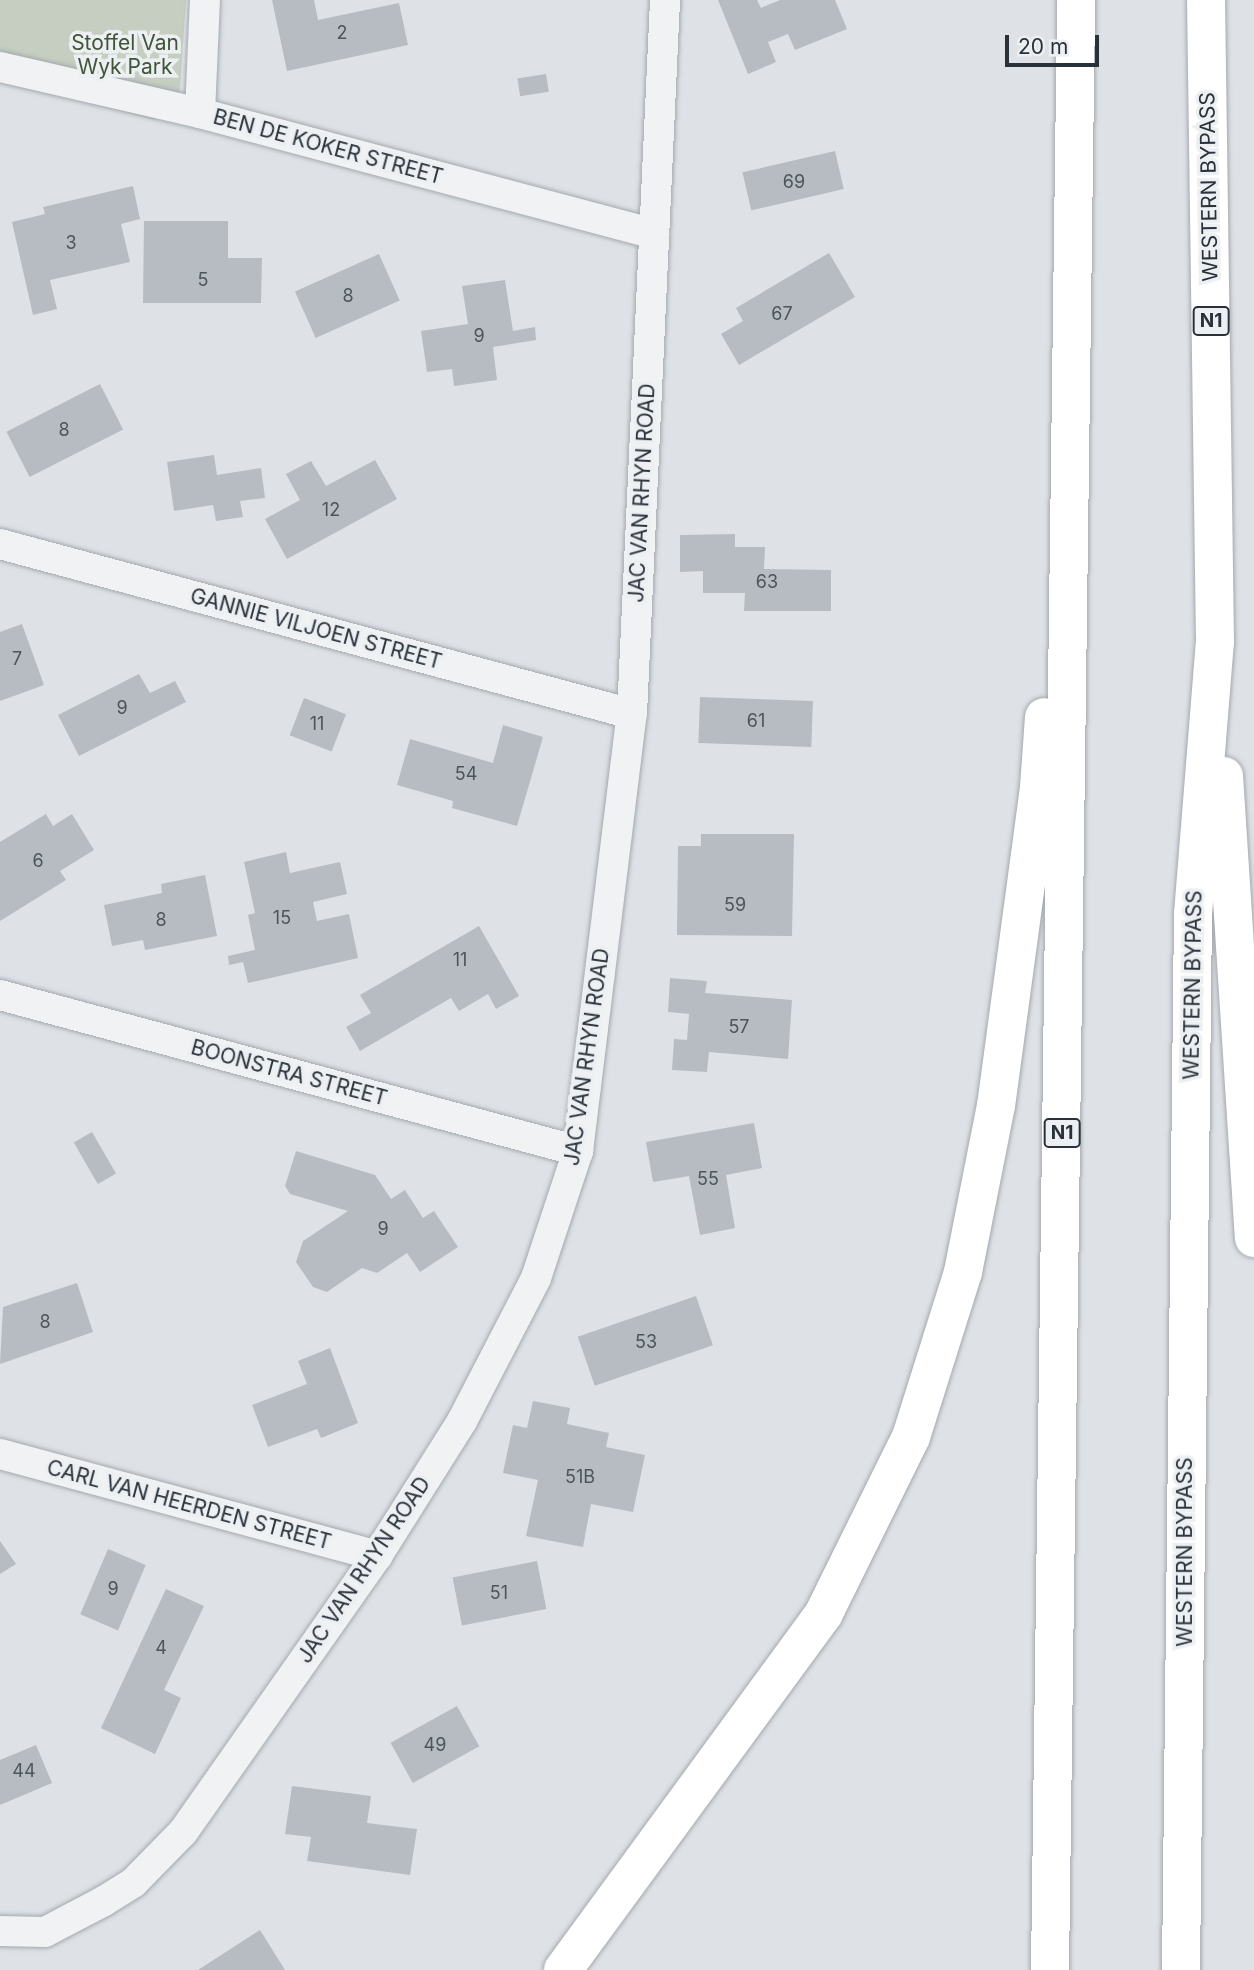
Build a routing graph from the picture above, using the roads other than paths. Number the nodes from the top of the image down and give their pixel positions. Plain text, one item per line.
1 (205, 0) edge
2 (665, 0) edge
3 (1076, 0) edge
4 (1206, 0) edge
5 (0, 67) edge
6 (200, 113) junction
7 (654, 234) junction
8 (1074, 296) junction
9 (0, 544) edge
10 (1215, 642) junction
11 (632, 714) junction
12 (0, 995) edge
13 (578, 1151) junction
14 (1254, 1238) edge
15 (0, 1454) edge
16 (377, 1556) junction
17 (0, 1931) edge
18 (563, 1970) edge
19 (1050, 1970) edge
20 (1181, 1970) edge

1 - 6 street
2 - 7 street, JAC VAN RHYN ROAD
3 - 8 highway, N1
4 - 10 highway, WESTERN BYPASS / N1
5 - 6 street, BEN DE KOKER STREET
6 - 7 street, BEN DE KOKER STREET
7 - 11 street, JAC VAN RHYN ROAD
8 - 18 highway
8 - 19 highway, N1
9 - 11 street, GANNIE VILJOEN STREET
10 - 14 highway
10 - 20 highway, WESTERN BYPASS / N1
11 - 13 street, JAC VAN RHYN ROAD
12 - 13 street, BOONSTRA STREET
13 - 16 street, JAC VAN RHYN ROAD
15 - 16 street, CARL VAN HEERDEN STREET
16 - 17 street, JAC VAN RHYN ROAD

